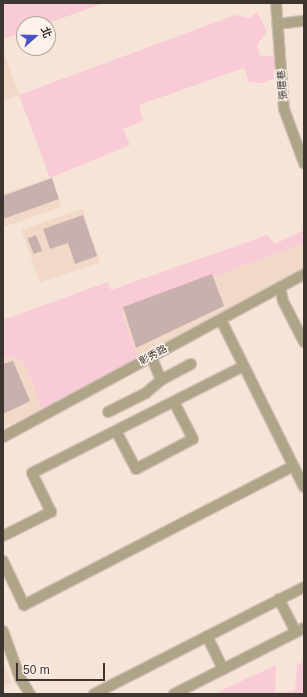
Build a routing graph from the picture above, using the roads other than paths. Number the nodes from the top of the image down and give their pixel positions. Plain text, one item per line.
1 (276, 3) edge
2 (304, 21) edge
3 (278, 24) junction
4 (304, 163) edge
5 (304, 274) edge
6 (280, 287) junction
7 (220, 320) junction
8 (304, 342) edge
9 (151, 356) junction
10 (191, 364) dead end
11 (244, 366) junction
12 (161, 380) junction
13 (174, 402) junction
14 (108, 412) dead end
15 (116, 431) junction
16 (3, 437) edge
17 (293, 466) junction
18 (304, 487) edge
19 (3, 536) edge
20 (3, 562) edge
21 (304, 586) edge
22 (279, 599) junction
23 (300, 630) edge
24 (3, 631) edge
25 (207, 636) junction
26 (223, 669) junction
27 (30, 694) edge
28 (94, 694) edge
29 (174, 694) edge

1 - 3 street, 張厝巷
2 - 3 street
3 - 4 street, 張厝巷
5 - 6 street, 彰秀路
6 - 7 street, 彰秀路
6 - 8 street
7 - 9 street, 彰秀路
7 - 11 street
9 - 12 street
9 - 16 street, 彰秀路
10 - 12 street
11 - 13 street
11 - 17 street
12 - 14 street
13 - 15 street
13 - 15 street
15 - 19 street
17 - 18 street
17 - 20 street
21 - 22 street
22 - 23 street
22 - 25 street
23 - 26 street
24 - 27 street
25 - 26 street
25 - 28 street
26 - 29 street

